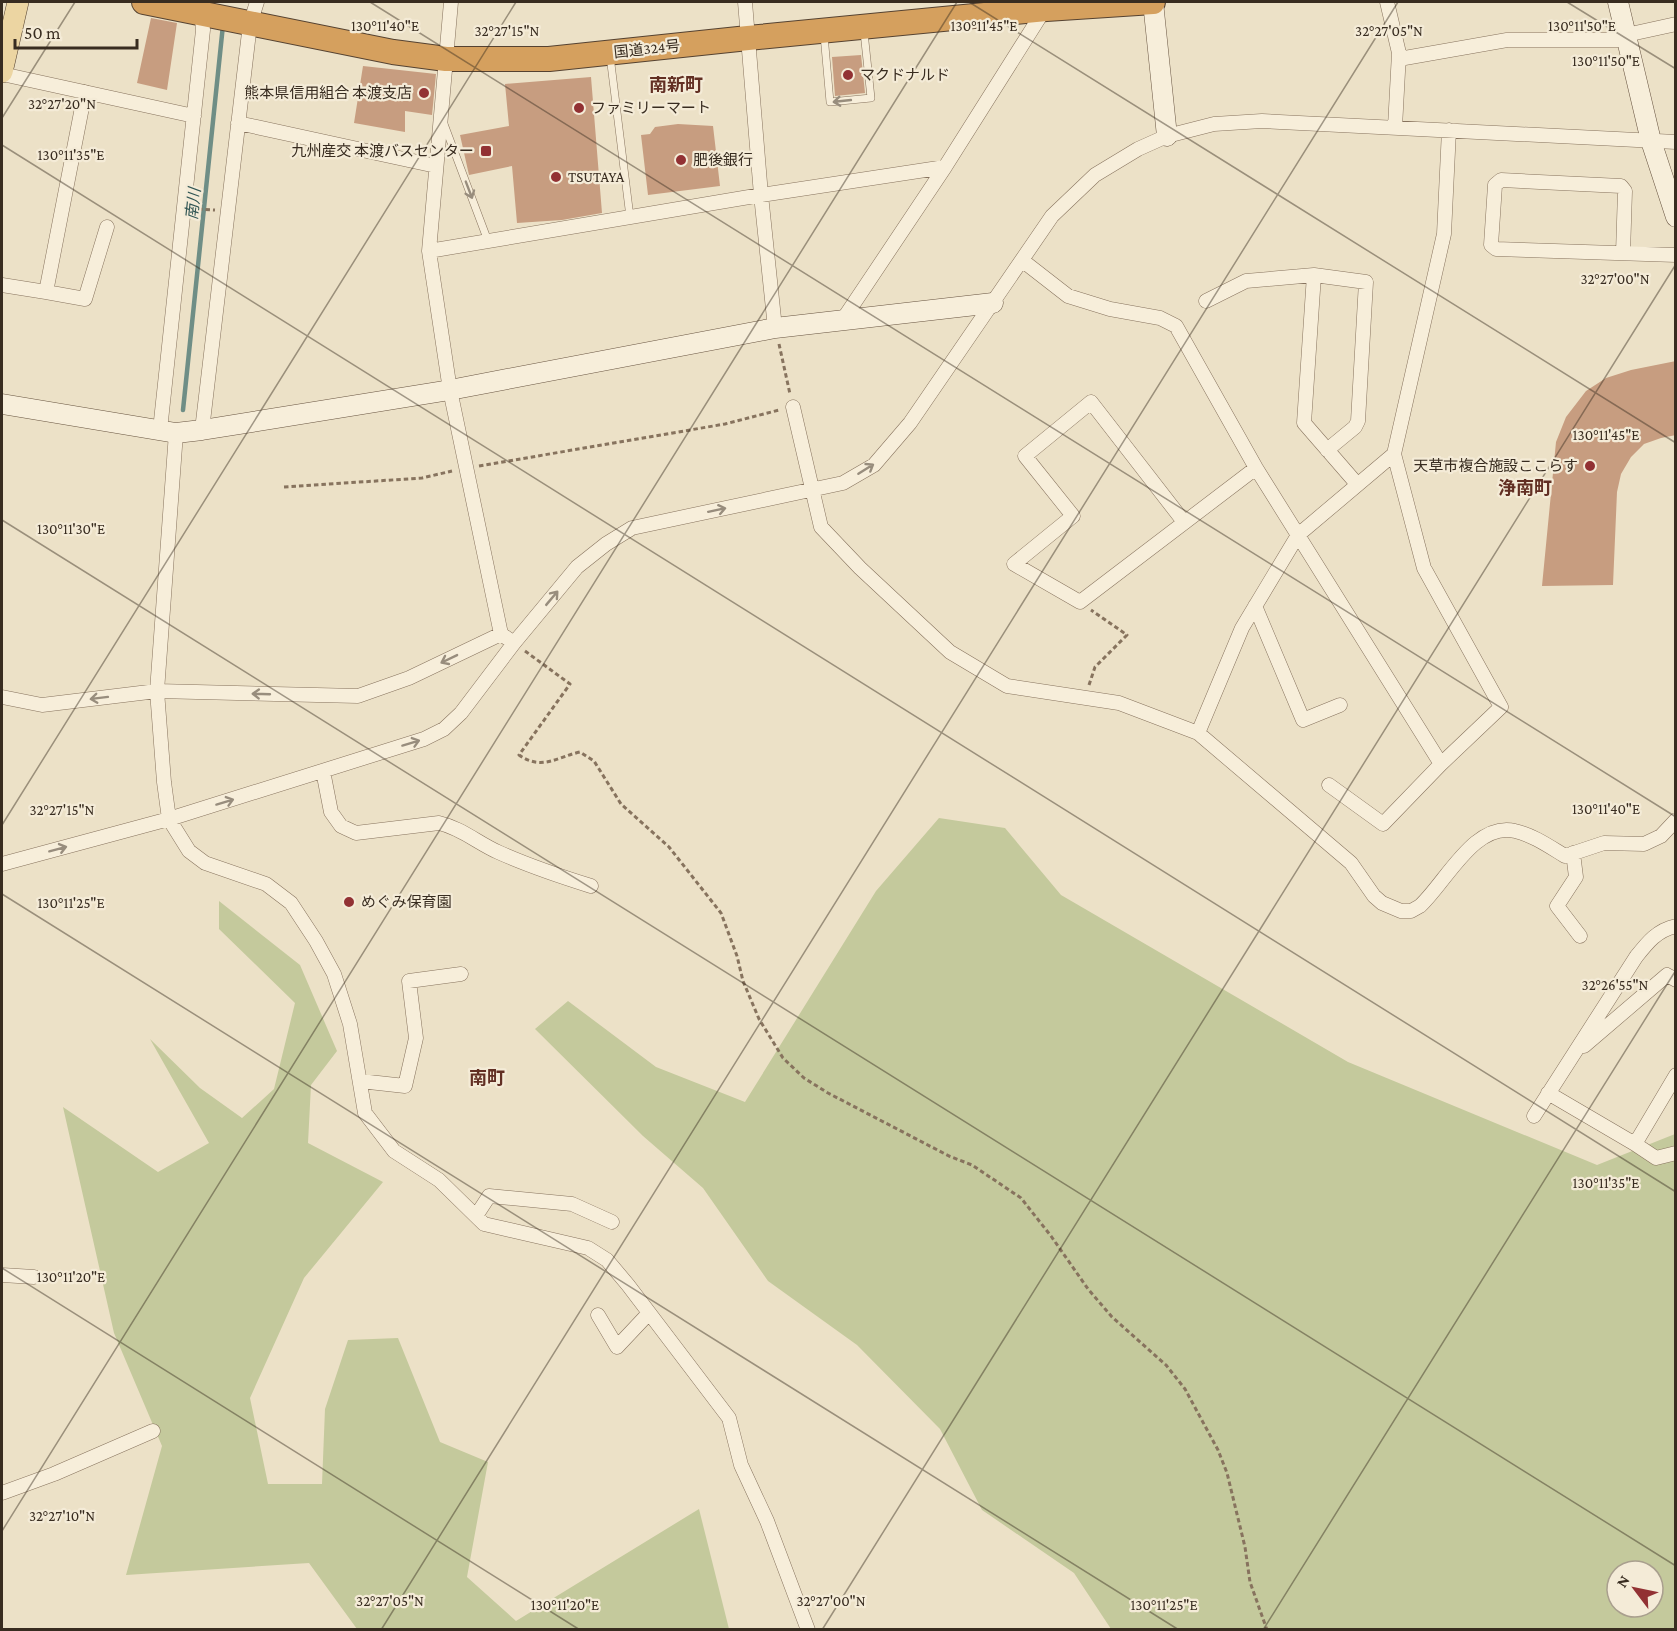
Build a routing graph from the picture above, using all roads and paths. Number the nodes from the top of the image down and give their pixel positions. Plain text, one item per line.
1 (18, 2) edge
2 (144, 2) edge
3 (451, 2) edge
4 (745, 2) edge
5 (1153, 2) edge
6 (1387, 2) edge
7 (1618, 2) edge
8 (1046, 5) edge
9 (204, 10) edge
10 (250, 16) edge
11 (1676, 24) edge
12 (864, 27) junction
13 (824, 30) junction
14 (1626, 37) junction
15 (748, 38) junction
16 (610, 52) junction
17 (446, 59) junction
18 (1399, 59) junction
19 (2, 73) edge
20 (85, 93) junction
21 (194, 116) junction
22 (441, 116) junction
23 (238, 123) junction
24 (1395, 127) junction
25 (1449, 129) junction
26 (1167, 136) junction
27 (1651, 141) junction
28 (1676, 142) edge
29 (436, 166) junction
30 (945, 167) junction
31 (761, 195) junction
32 (195, 208) dead end
33 (215, 210) dead end
34 (1676, 217) edge
35 (630, 218) junction
36 (107, 227) dead end
37 (488, 241) junction
38 (429, 251) junction
39 (1623, 254) junction
40 (1676, 255) edge
41 (1023, 261) junction
42 (1314, 275) junction
43 (2, 285) edge
44 (46, 292) junction
45 (1206, 301) dead end
46 (993, 303) junction
47 (842, 321) junction
48 (775, 328) junction
49 (450, 390) junction
50 (2, 404) edge
51 (793, 407) junction
52 (202, 430) junction
53 (168, 432) junction
54 (1327, 450) junction
55 (1394, 454) junction
56 (466, 468) junction
57 (1256, 468) junction
58 (1357, 484) junction
59 (284, 487) dead end
60 (812, 490) junction
61 (1184, 522) junction
62 (1298, 535) junction
63 (1080, 602) junction
64 (1256, 606) junction
65 (501, 634) junction
66 (514, 643) junction
67 (157, 691) junction
68 (2, 697) edge
69 (1084, 697) junction
70 (1340, 705) dead end
71 (1198, 733) junction
72 (1441, 764) junction
73 (323, 771) junction
74 (1329, 785) dead end
75 (169, 819) junction
76 (1676, 820) edge
77 (1573, 854) junction
78 (2, 864) edge
79 (591, 886) dead end
80 (1676, 926) edge
81 (1580, 936) dead end
82 (461, 974) dead end
83 (1676, 980) edge
84 (1571, 1057) junction
85 (1676, 1075) edge
86 (360, 1081) junction
87 (1548, 1093) junction
88 (1534, 1116) dead end
89 (1635, 1144) junction
90 (1676, 1153) edge
91 (476, 1216) junction
92 (612, 1222) dead end
93 (2, 1275) edge
94 (34, 1277) dead end
95 (649, 1313) junction
96 (598, 1315) dead end
97 (153, 1431) dead end
98 (2, 1493) edge
99 (808, 1629) edge
100 (1267, 1629) edge

1 - 19 main road
2 - 9 highway, 国道324号
3 - 17 street
4 - 15 street
5 - 8 highway, 国道324号
5 - 26 street
6 - 18 street
7 - 14 street
8 - 12 highway, 国道324号
8 - 30 street
9 - 10 highway, 国道324号
9 - 21 street
10 - 17 highway, 国道324号
10 - 23 street
11 - 14 street
12 - 13 highway, 国道324号
12 -> 13 lane
13 - 15 highway, 国道324号
14 - 18 street
14 - 27 street
15 - 16 highway, 国道324号
15 - 31 street
16 - 17 highway, 国道324号
16 - 35 lane
17 - 22 street
18 - 24 street
19 - 20 street
20 - 21 street
20 - 44 street
21 - 53 street
22 - 29 street
22 -> 37 lane
23 - 29 street
23 - 52 street
24 - 25 street
24 - 26 street
25 - 27 street
25 - 55 street
26 - 41 street
27 - 28 street
27 - 34 street
29 - 38 street
30 - 31 street
30 - 47 street
31 - 35 street
31 - 48 street
32 - 33 path
35 - 37 street
36 - 44 street
37 - 38 street
38 - 49 street
39 - 39 street
39 - 40 street
41 - 46 street
41 - 57 street
42 - 45 street
42 - 54 street
42 - 54 street
43 - 44 street
46 - 47 street
60 -> 46 street
47 - 48 street
48 - 49 street
48 - 51 path
49 - 52 street
49 - 56 street
50 - 53 street
51 - 56 path
51 - 60 street
52 - 53 street
53 - 67 street
54 - 58 street
55 - 58 street
55 - 72 street
56 - 59 path
56 - 65 street
57 - 61 street
57 - 62 street
58 - 62 street
66 -> 60 street
60 - 69 street
61 - 63 street
61 - 63 street
62 - 64 street
62 - 72 street
63 - 69 path
64 - 70 street
64 - 71 street
65 - 66 street
65 -> 67 street
73 -> 66 street
66 - 100 path
67 -> 68 street
67 - 75 street
69 - 71 street
71 - 77 street
72 - 74 street
75 -> 73 street
73 - 79 street
78 -> 75 street
75 - 86 street
76 - 77 street
77 - 81 street
80 - 84 street
82 - 86 street
83 - 84 street
84 - 87 street
85 - 89 street
86 - 91 street
87 - 88 street
87 - 89 street
89 - 90 street
91 - 92 street
91 - 95 street
93 - 94 street
95 - 96 street
95 - 99 street
97 - 98 street

